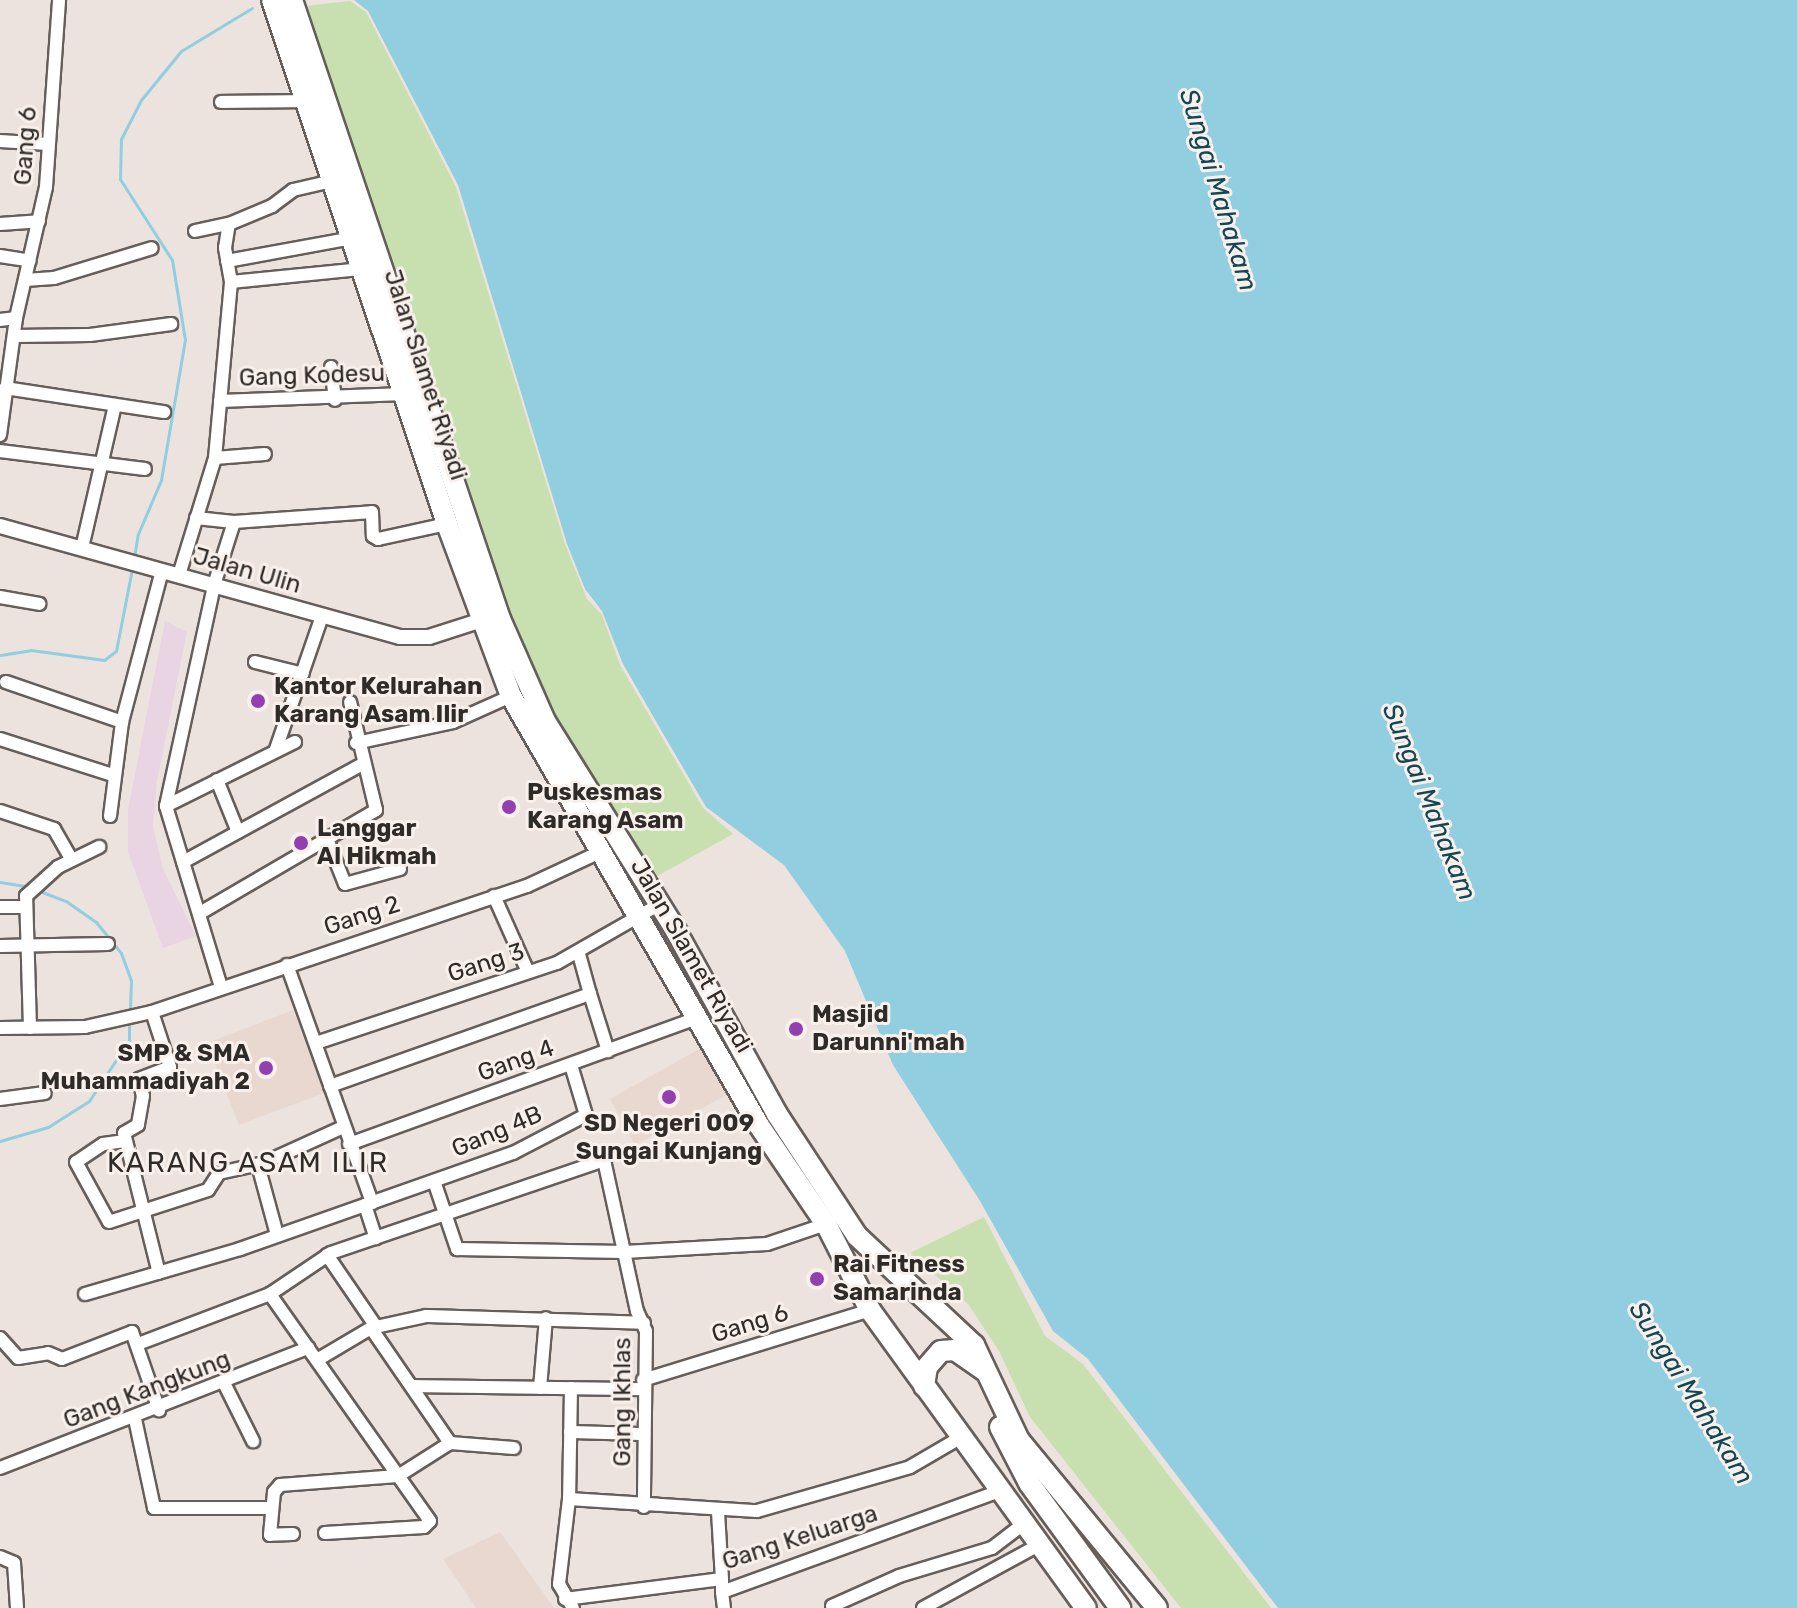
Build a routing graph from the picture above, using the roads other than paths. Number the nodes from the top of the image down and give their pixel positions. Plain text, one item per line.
1 (59, 0) edge
2 (272, 0) edge
3 (292, 0) edge
4 (291, 26) junction
5 (307, 101) junction
6 (221, 102) dead end
7 (0, 141) edge
8 (48, 144) junction
9 (331, 181) junction
10 (39, 221) junction
11 (0, 224) edge
12 (229, 224) junction
13 (195, 231) dead end
14 (352, 238) junction
15 (152, 248) dead end
16 (0, 256) edge
17 (30, 261) junction
18 (227, 261) junction
19 (362, 269) junction
20 (25, 280) junction
21 (231, 282) junction
22 (16, 318) junction
23 (0, 320) edge
24 (171, 324) dead end
25 (14, 336) junction
26 (331, 367) dead end
27 (5, 388) junction
28 (404, 394) junction
29 (335, 400) junction
30 (220, 401) junction
31 (115, 405) junction
32 (164, 412) dead end
33 (0, 435) edge
34 (0, 451) edge
35 (265, 454) dead end
36 (215, 458) junction
37 (105, 463) junction
38 (145, 469) dead end
39 (443, 481) junction
40 (196, 518) junction
41 (234, 522) junction
42 (447, 524) junction
43 (0, 526) edge
44 (82, 548) junction
45 (162, 571) junction
46 (179, 575) junction
47 (214, 585) junction
48 (0, 597) edge
49 (39, 604) dead end
50 (322, 616) junction
51 (482, 620) junction
52 (255, 662) dead end
53 (303, 674) junction
54 (6, 682) dead end
55 (511, 696) junction
56 (350, 702) dead end
57 (122, 722) junction
58 (0, 739) edge
59 (295, 742) dead end
60 (356, 743) junction
61 (276, 749) junction
62 (361, 765) junction
63 (113, 775) junction
64 (217, 780) junction
65 (166, 806) junction
66 (0, 811) edge
67 (110, 816) dead end
68 (238, 832) junction
69 (327, 839) junction
70 (99, 847) dead end
71 (600, 852) junction
72 (71, 859) junction
73 (183, 862) junction
74 (400, 869) dead end
75 (494, 896) junction
76 (26, 901) junction
77 (660, 904) junction
78 (0, 907) edge
79 (200, 913) junction
80 (638, 915) junction
81 (676, 931) junction
82 (653, 941) junction
83 (108, 944) dead end
84 (0, 946) edge
85 (28, 946) junction
86 (579, 954) junction
87 (287, 965) junction
88 (528, 972) junction
89 (221, 987) junction
90 (590, 994) junction
91 (152, 1012) junction
92 (698, 1018) junction
93 (0, 1028) edge
94 (30, 1028) junction
95 (316, 1043) junction
96 (608, 1051) junction
97 (571, 1065) junction
98 (330, 1086) junction
99 (45, 1093) dead end
100 (0, 1099) edge
101 (343, 1127) junction
102 (125, 1141) junction
103 (349, 1144) junction
104 (258, 1165) junction
105 (434, 1181) junction
106 (368, 1204) junction
107 (143, 1212) junction
108 (445, 1216) junction
109 (826, 1224) junction
110 (277, 1235) junction
111 (376, 1238) junction
112 (624, 1252) junction
113 (327, 1255) junction
114 (159, 1273) junction
115 (85, 1294) dead end
116 (270, 1294) junction
117 (870, 1310) junction
118 (546, 1318) junction
119 (644, 1323) junction
120 (374, 1328) junction
121 (0, 1338) edge
122 (138, 1344) junction
123 (308, 1348) junction
124 (317, 1360) junction
125 (987, 1373) junction
126 (225, 1385) junction
127 (643, 1385) junction
128 (414, 1386) junction
129 (924, 1386) junction
130 (540, 1388) junction
131 (571, 1388) junction
132 (159, 1410) junction
133 (135, 1419) junction
134 (570, 1432) junction
135 (642, 1434) junction
136 (963, 1436) junction
137 (253, 1441) dead end
138 (450, 1443) junction
139 (514, 1448) dead end
140 (0, 1468) edge
141 (398, 1476) junction
142 (1002, 1490) junction
143 (569, 1499) junction
144 (644, 1507) junction
145 (272, 1508) junction
146 (718, 1512) junction
147 (1026, 1522) junction
148 (325, 1533) dead end
149 (293, 1534) dead end
150 (1042, 1543) junction
151 (0, 1557) edge
152 (722, 1586) junction
153 (569, 1603) edge
154 (832, 1606) edge
155 (926, 1607) edge
156 (17, 1608) edge
157 (724, 1608) edge
158 (1086, 1608) edge
159 (1120, 1608) edge
160 (1157, 1608) edge

1 - 8 street, Gang 6
2 - 4 highway, Jalan Slamet Riyadi
3 - 4 highway, Jalan Slamet Riyadi
4 - 5 highway, Jalan Slamet Riyadi
4 - 39 highway, Jalan Slamet Riyadi
5 - 6 street
5 - 9 highway, Jalan Slamet Riyadi
7 - 8 street
8 - 10 street, Gang 6
9 - 12 street
9 - 14 highway, Jalan Slamet Riyadi
10 - 11 street
10 - 17 street, Gang 6
12 - 13 street
12 - 18 street
14 - 18 street
14 - 19 highway, Jalan Slamet Riyadi
15 - 20 street
16 - 17 street
17 - 20 street, Gang 6
18 - 21 street
19 - 21 street
19 - 28 highway, Jalan Slamet Riyadi
20 - 22 street, Gang 6
21 - 30 street
22 - 23 street
22 - 25 street, Gang 6
24 - 25 street
25 - 27 street, Gang 6
26 - 29 street
27 - 31 street
27 - 33 street, Gang 6
28 - 29 street, Gang Kodesu
28 - 39 highway, Jalan Slamet Riyadi
29 - 30 street, Gang Kodesu
30 - 36 street
31 - 32 street
31 - 37 street
34 - 37 street
35 - 36 street
36 - 40 street
37 - 38 street
37 - 44 street
39 - 42 highway, Jalan Slamet Riyadi
39 - 77 highway, Jalan Slamet Riyadi
40 - 41 street
40 - 46 street
41 - 42 street
41 - 47 street
42 - 51 highway, Jalan Slamet Riyadi
43 - 44 street, Jalan Ulin
44 - 45 street, Jalan Ulin
45 - 46 street, Jalan Ulin
45 - 57 street
46 - 47 street, Jalan Ulin
47 - 50 street, Jalan Ulin
47 - 65 street
48 - 49 street
50 - 51 street, Jalan Ulin
50 - 53 street
51 - 55 highway, Jalan Slamet Riyadi
52 - 53 street
53 - 61 street
54 - 57 street
55 - 60 street
55 - 71 highway, Jalan Slamet Riyadi
56 - 60 street
57 - 63 street
58 - 63 street
59 - 61 street
60 - 62 street
61 - 64 street
62 - 68 street
62 - 69 street
63 - 67 street
64 - 65 street
64 - 68 street
65 - 73 street
66 - 72 street
68 - 73 street
69 - 74 street
69 - 79 street
70 - 72 street
71 - 75 street, Gang 2
71 - 80 highway, Jalan Slamet Riyadi
72 - 76 street
73 - 79 street
75 - 87 street, Gang 2
75 - 88 street
76 - 78 street
76 - 85 street
77 - 80 street, Gang 3
77 - 81 highway, Jalan Slamet Riyadi
79 - 89 street
80 - 82 highway, Jalan Slamet Riyadi
80 - 86 street, Gang 3
81 - 82 highway
81 - 125 highway, Jalan Slamet Riyadi
82 - 92 highway, Jalan Slamet Riyadi
83 - 85 street
84 - 85 street
85 - 94 street
86 - 88 street, Gang 3
86 - 90 street
87 - 89 street, Gang 2
87 - 95 street
88 - 95 street, Gang 3
89 - 91 street, Gang 2
90 - 96 street
90 - 98 street
91 - 94 street, Gang 2
91 - 102 street
92 - 96 street, Gang 4
92 - 109 highway, Jalan Slamet Riyadi
93 - 94 street, Gang 2
95 - 98 street
96 - 97 street, Gang 4
97 - 103 street, Gang 4
97 - 105 street, Gang 4B
98 - 101 street
99 - 100 street
101 - 103 street
101 - 104 street
102 - 107 street
102 - 107 street
103 - 106 street
104 - 107 street
104 - 110 street
105 - 106 street, Gang 4B
105 - 108 street
106 - 110 street, Gang 4B
106 - 111 street
107 - 114 street
108 - 111 street
108 - 112 street
108 - 112 street, Gang Ikhlas
109 - 112 street
109 - 117 highway, Jalan Slamet Riyadi
110 - 114 street, Gang 4B
111 - 113 street
112 - 119 street, Gang Ikhlas
113 - 116 street
113 - 120 street
114 - 115 street, Gang 4B
116 - 122 street
116 - 123 street
117 - 127 street, Gang 6
117 - 129 highway, Jalan Slamet Riyadi
118 - 119 street
118 - 120 street
118 - 130 street
119 - 127 street, Gang Ikhlas
120 - 124 street
120 - 128 street
121 - 122 street
122 - 132 street
123 - 124 street
123 - 126 street, Gang Kangkung
124 - 141 street
125 - 129 highway
125 - 159 highway, Jalan Slamet Riyadi
125 - 160 highway, Jalan Slamet Riyadi
126 - 132 street, Gang Kangkung
126 - 137 street
127 - 131 street, Gang 6
127 - 135 street, Gang Ikhlas
128 - 130 street, Gang 6
128 - 138 street
129 - 136 highway, Jalan Slamet Riyadi
130 - 131 street, Gang 6
131 - 134 street
132 - 133 street, Gang Kangkung
133 - 140 street, Gang Kangkung
133 - 145 street
134 - 135 street
134 - 143 street
135 - 144 street, Gang Ikhlas
136 - 142 highway, Jalan Slamet Riyadi
136 - 146 street
138 - 139 street
138 - 141 street
141 - 145 street
141 - 148 street
142 - 147 highway, Jalan Slamet Riyadi
142 - 152 street, Gang Keluarga
143 - 144 street
143 - 153 street
144 - 146 street
145 - 149 street
146 - 152 street
147 - 150 highway, Jalan Slamet Riyadi
147 - 154 street
150 - 155 street
150 - 158 highway, Jalan Slamet Riyadi
151 - 156 street
152 - 153 street, Gang Keluarga
152 - 157 street

